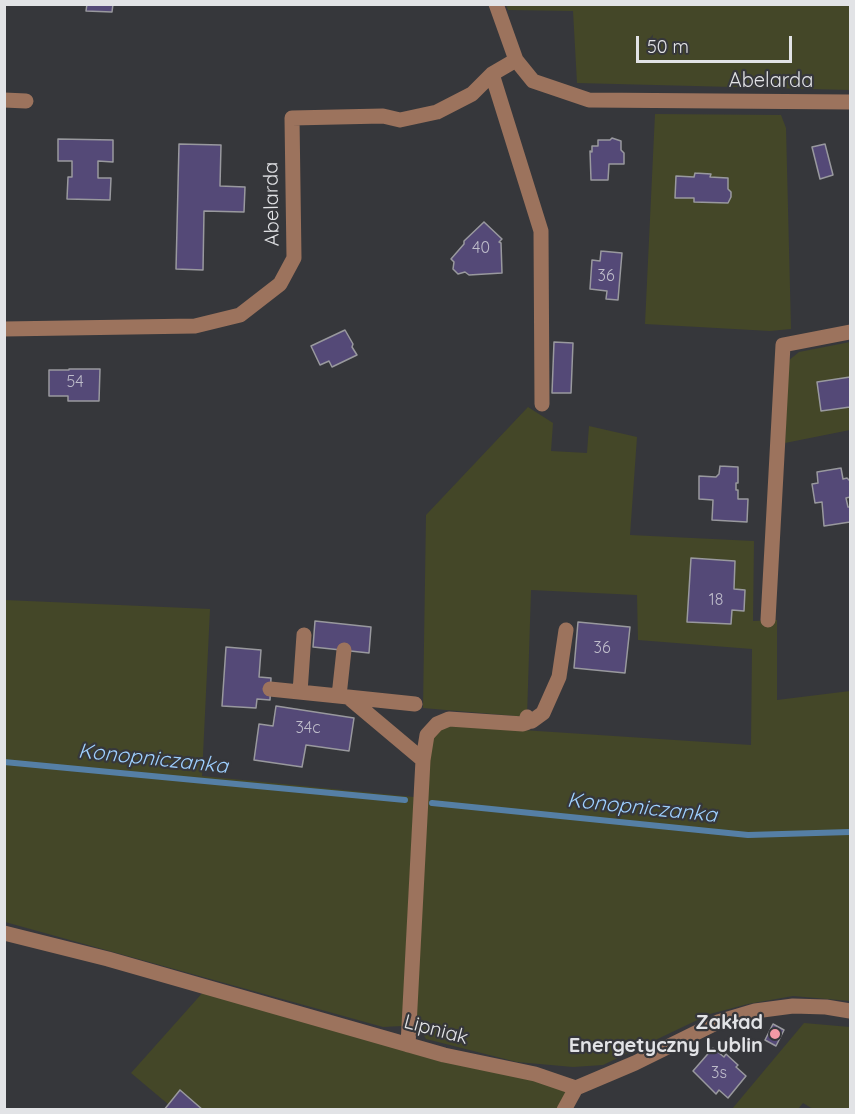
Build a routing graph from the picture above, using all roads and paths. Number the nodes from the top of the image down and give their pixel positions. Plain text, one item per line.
1 (496, 4) edge
2 (516, 60) junction
3 (492, 74) junction
4 (4, 100) edge
5 (26, 101) dead end
6 (850, 102) edge
7 (4, 329) edge
8 (850, 332) edge
9 (542, 404) dead end
10 (768, 620) dead end
11 (566, 630) dead end
12 (304, 635) dead end
13 (344, 650) dead end
14 (270, 689) dead end
15 (300, 692) junction
16 (344, 697) junction
17 (415, 704) dead end
18 (423, 760) junction
19 (4, 933) edge
20 (850, 1011) edge
21 (408, 1045) junction
22 (576, 1088) junction
23 (564, 1110) edge

1 - 2 street
2 - 3 street, Abelarda
2 - 6 street, Abelarda
3 - 7 street, Abelarda
3 - 9 street
4 - 5 street
8 - 10 street
11 - 18 street
12 - 15 street
13 - 16 street
14 - 15 street
15 - 16 street
16 - 17 street
16 - 18 street
18 - 21 street
19 - 21 street, Lipniak
20 - 22 street
21 - 22 street, Lipniak
22 - 23 street

